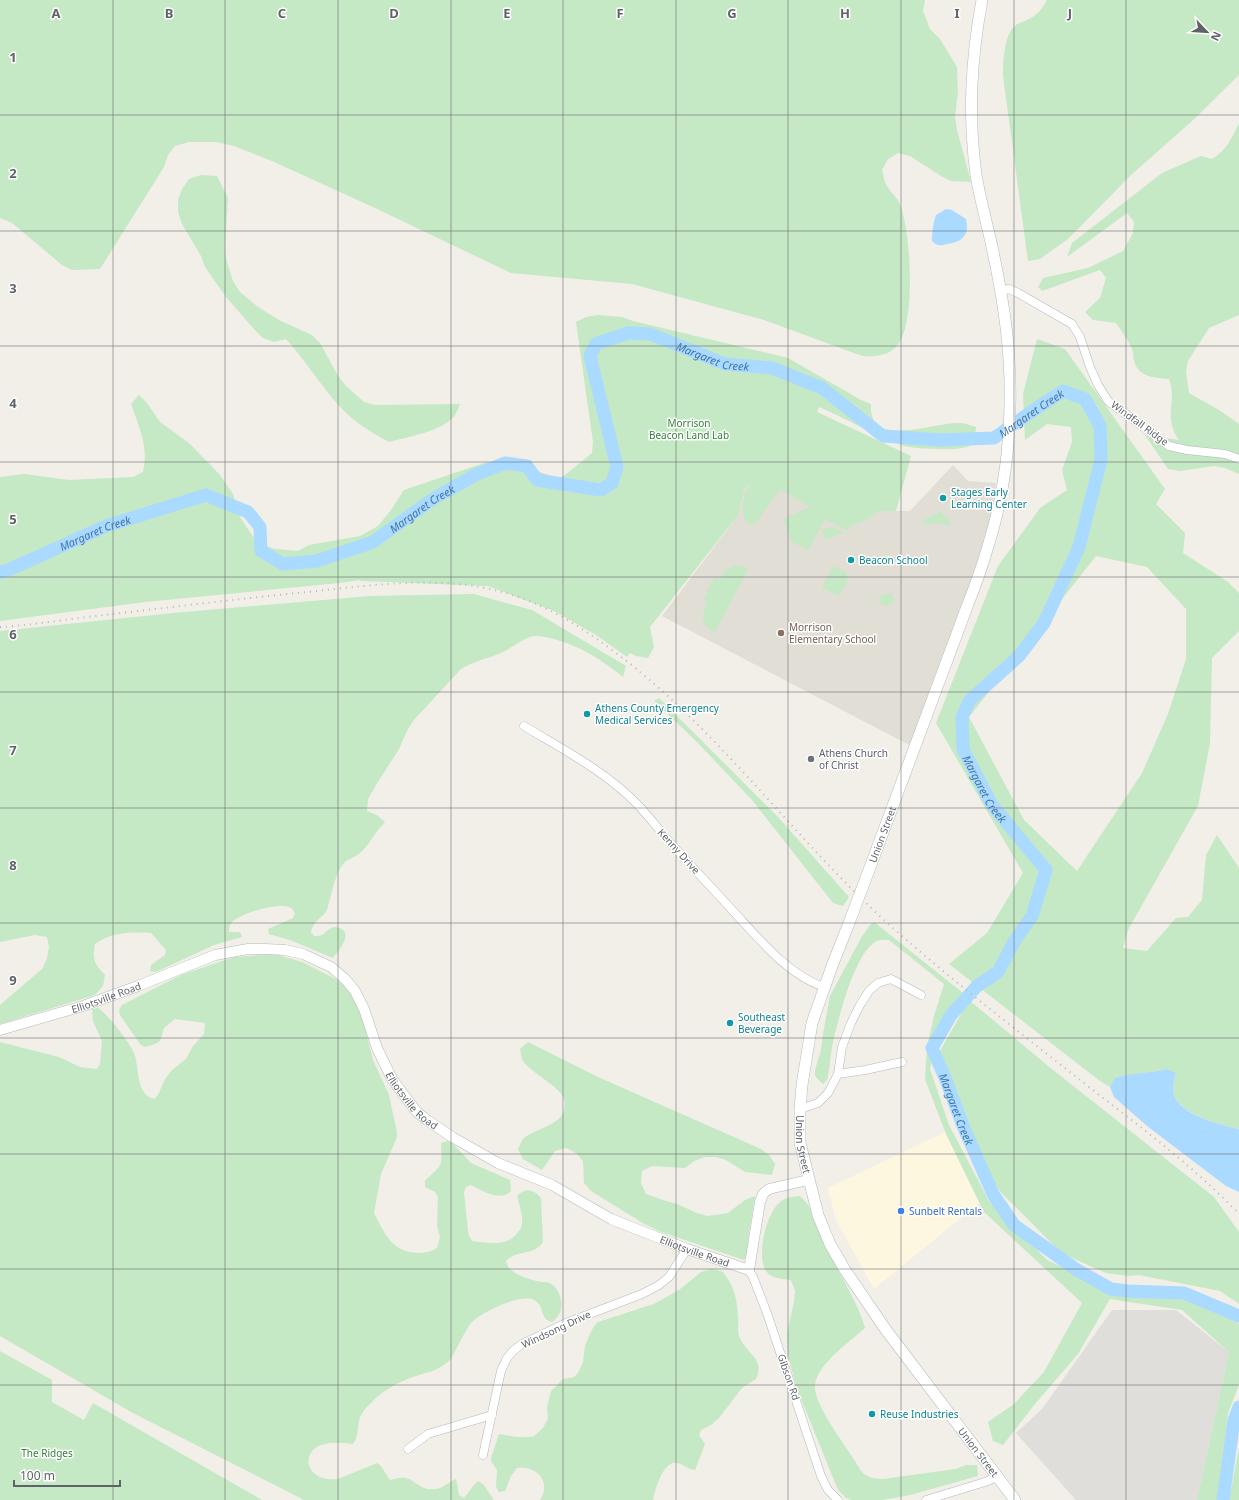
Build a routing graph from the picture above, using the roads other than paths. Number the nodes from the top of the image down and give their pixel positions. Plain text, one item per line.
1 (982, 0) edge
2 (1000, 292) junction
3 (1239, 459) edge
4 (524, 726) dead end
5 (824, 987) junction
6 (921, 995) dead end
7 (0, 1030) edge
8 (902, 1062) dead end
9 (838, 1074) junction
10 (800, 1109) junction
11 (808, 1180) junction
12 (687, 1249) junction
13 (749, 1270) junction
14 (492, 1415) junction
15 (408, 1449) dead end
16 (483, 1455) dead end
17 (997, 1476) junction
18 (838, 1500) edge
19 (926, 1500) edge
20 (1015, 1500) edge

1 - 2 main road, Union Street
2 - 3 street, Windfall Ridge
2 - 5 main road, Union Street, bridge
4 - 5 street, Kenny Drive
5 - 10 main road, Union Street
6 - 9 street
7 - 12 street, Elliotsville Road
8 - 9 street
9 - 10 street
10 - 11 main road, Union Street
11 - 13 street
11 - 17 main road, Union Street
12 - 13 street, Elliotsville Road
12 - 14 street, Windsong Drive
13 - 18 street, Gibson Rd
14 - 15 street
14 - 16 street, Windsong Drive
17 - 19 street
17 - 20 main road, Union Street

